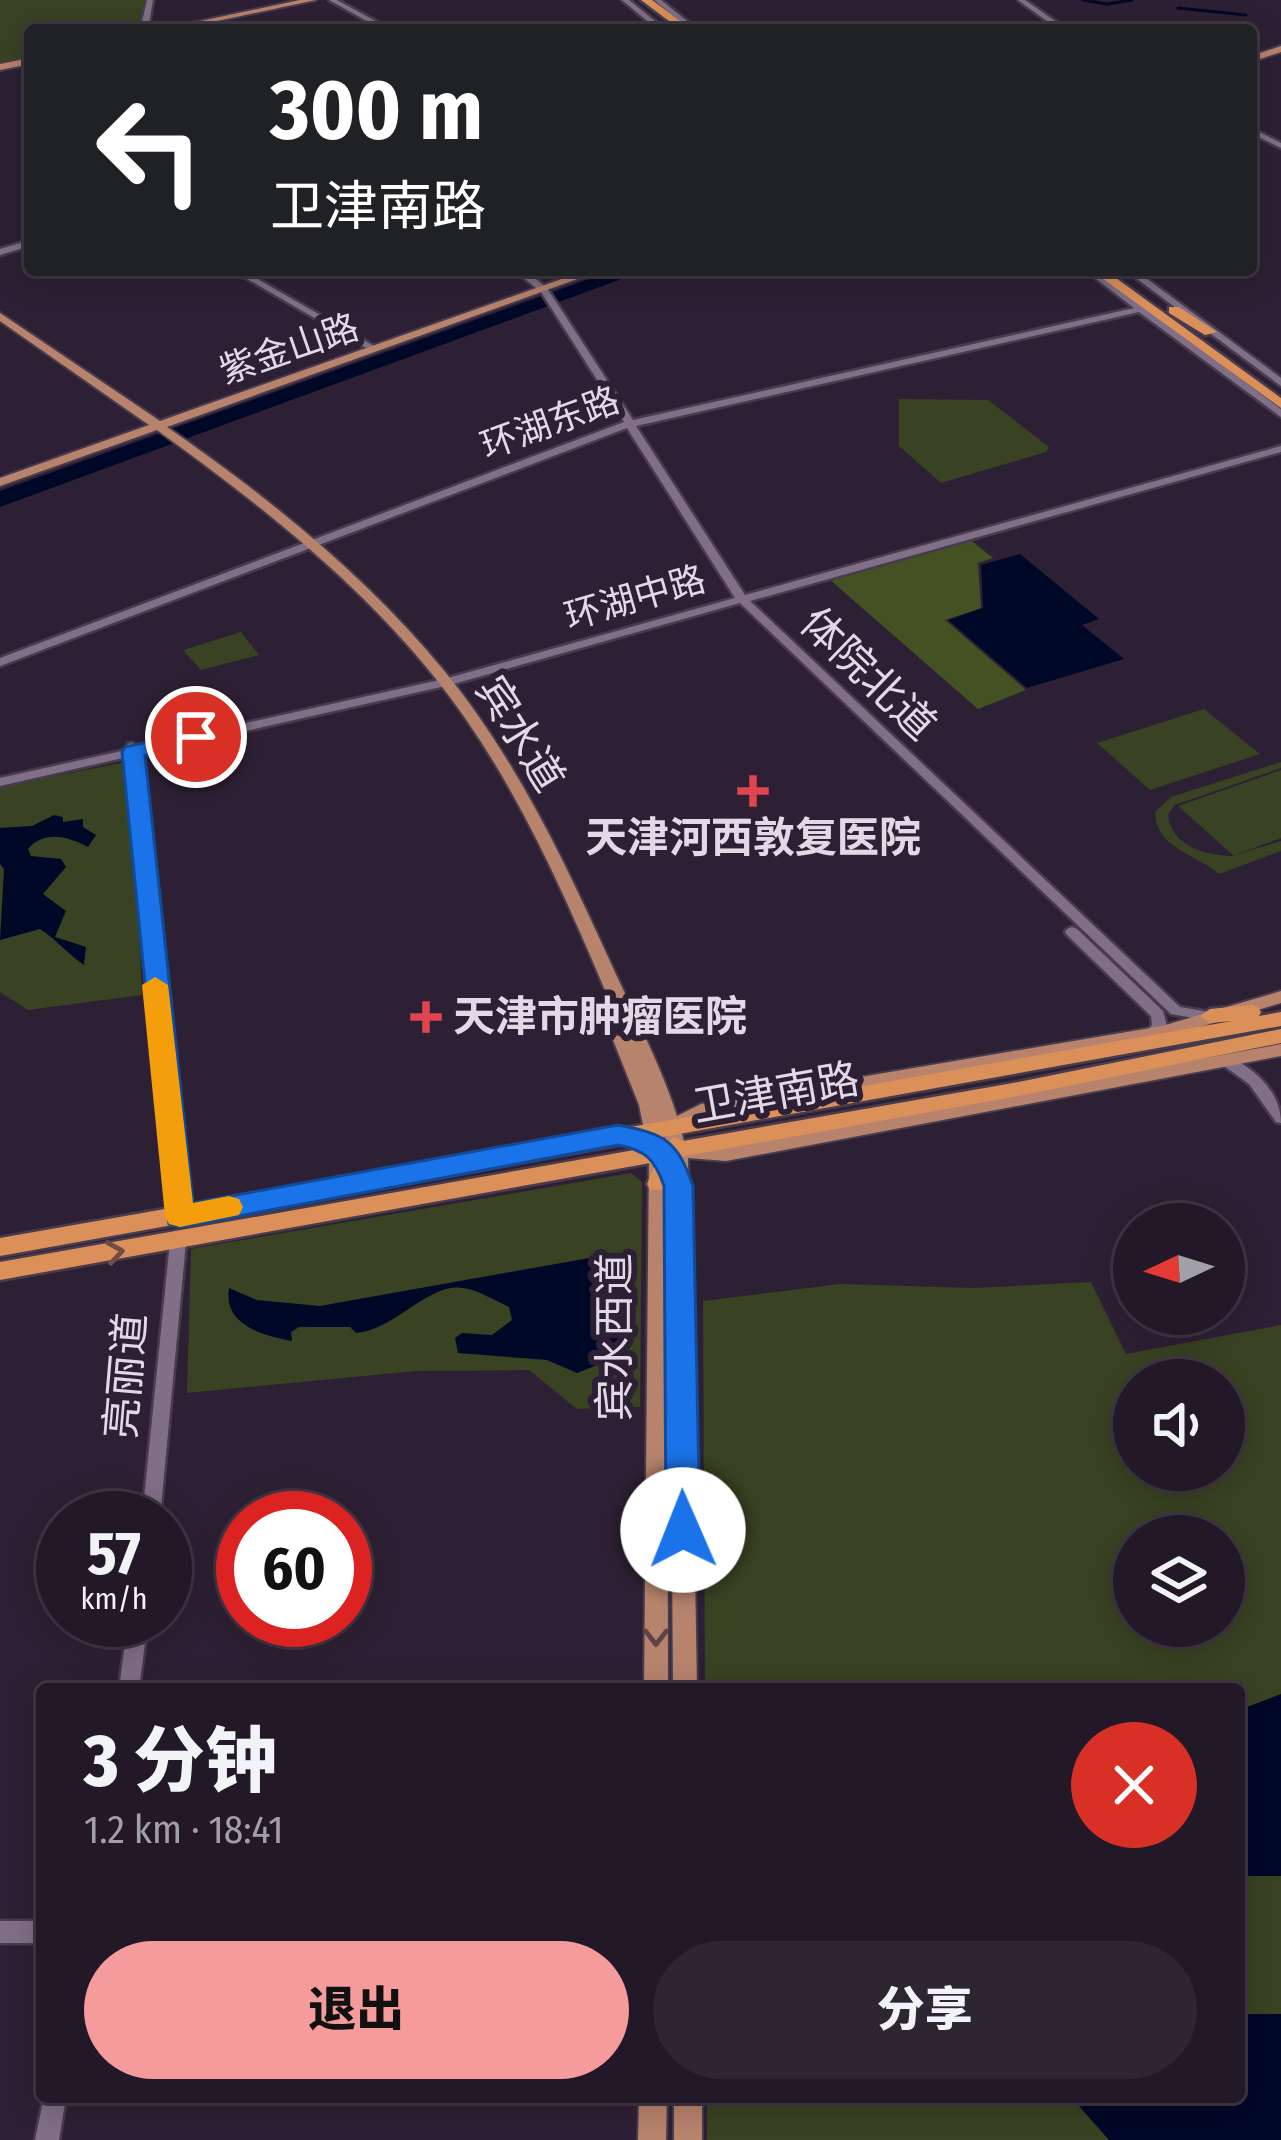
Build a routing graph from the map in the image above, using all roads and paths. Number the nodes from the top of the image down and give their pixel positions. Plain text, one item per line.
1 (312, 0) edge
2 (328, 0) edge
3 (625, 0) edge
4 (634, 0) edge
5 (646, 0) edge
6 (657, 0) edge
7 (1023, 0) edge
8 (203, 22) junction
9 (188, 24) edge
10 (193, 24) edge
11 (208, 24) edge
12 (374, 24) edge
13 (662, 24) edge
14 (663, 24) edge
15 (681, 24) edge
16 (683, 24) edge
17 (1059, 24) edge
18 (246, 276) edge
19 (516, 276) edge
20 (524, 276) edge
21 (566, 276) edge
22 (578, 276) edge
23 (1102, 276) edge
24 (1103, 276) edge
25 (1119, 276) edge
26 (1137, 276) edge
27 (538, 289) junction
28 (1147, 304) junction
29 (0, 320) edge
30 (1210, 332) junction
31 (1195, 341) junction
32 (368, 346) junction
33 (1245, 386) junction
34 (1281, 387) edge
35 (1281, 404) edge
36 (1281, 414) edge
37 (625, 425) junction
38 (155, 427) junction
39 (1281, 447) edge
40 (0, 479) edge
41 (308, 544) junction
42 (736, 599) junction
43 (0, 662) edge
44 (435, 680) junction
45 (132, 749) junction
46 (0, 779) edge
47 (1210, 1016) junction
48 (1276, 1027) edge
49 (1157, 1033) junction
50 (1103, 1049) junction
51 (1194, 1055) junction
52 (1228, 1062) junction
53 (803, 1092) junction
54 (1281, 1104) edge
55 (1281, 1118) edge
56 (671, 1139) junction
57 (626, 1160) junction
58 (668, 1185) junction
59 (180, 1216) junction
60 (178, 1242) junction
61 (0, 1246) edge
62 (0, 1271) edge
63 (154, 1491) edge
64 (134, 1647) edge
65 (130, 1683) edge
66 (656, 1683) edge
67 (685, 1683) edge
68 (0, 1932) edge
69 (36, 1932) edge
70 (54, 2103) edge
71 (652, 2103) edge
72 (688, 2103) edge
73 (47, 2140) edge
74 (652, 2140) edge
75 (688, 2140) edge

1 - 8 main road
2 - 11 main road
2 - 12 street
3 - 13 street
4 - 14 highway
5 - 15 highway
6 - 16 street
7 - 17 street
8 - 9 main road
8 - 10 main road
18 - 32 street
19 - 27 street
20 - 27 street
21 - 27 main road, 紫金山路
22 - 27 main road, 紫金山路
23 - 31 highway
24 - 28 street
25 - 28 highway
26 - 30 street
27 - 32 main road, 紫金山路
27 - 37 street, 体院北道
27 - 38 main road, 紫金山路
28 - 30 highway
28 - 33 street
28 - 34 highway
28 - 37 street, 环湖东路
29 - 38 main road
30 - 34 street
31 - 33 highway
31 - 35 highway
32 - 38 main road, 紫金山路
33 - 36 street
37 - 41 street, 环湖东路
37 - 42 street, 体院北道
38 - 40 main road, 紫金山路
38 - 41 main road, 宾水道
39 - 42 street, 环湖中路
41 - 43 street, 环湖东路
41 - 44 main road, 宾水道
42 - 44 street, 环湖中路
42 - 47 street, 体院北道
42 - 49 street, 体院北道
44 - 45 street, 环湖中路
44 - 56 main road, 宾水道
45 - 46 street, 环湖中路
45 - 59 street
47 - 48 highway
47 - 49 main road
48 - 50 highway, 卫津南路
48 - 51 highway, 卫津南路
48 - 52 main road
48 - 54 street
49 - 50 main road
49 - 53 main road
50 - 53 highway, 卫津南路
51 - 52 highway
51 - 56 highway, 卫津南路
52 - 55 street
52 - 56 main road
53 - 56 highway, 卫津南路
53 - 56 main road
56 - 57 highway, 卫津南路
56 - 58 highway
56 - 58 main road
56 - 59 highway, 卫津南路
57 - 58 highway
57 - 60 highway, 卫津南路
58 -> 66 main road, 宾水西道
58 - 67 main road, 宾水西道
59 - 61 highway, 卫津南路
62 -> 60 highway, 卫津南路
60 - 63 street, 亮丽道
64 - 65 street
68 - 69 street
70 - 73 street
71 - 74 main road
72 - 75 main road

